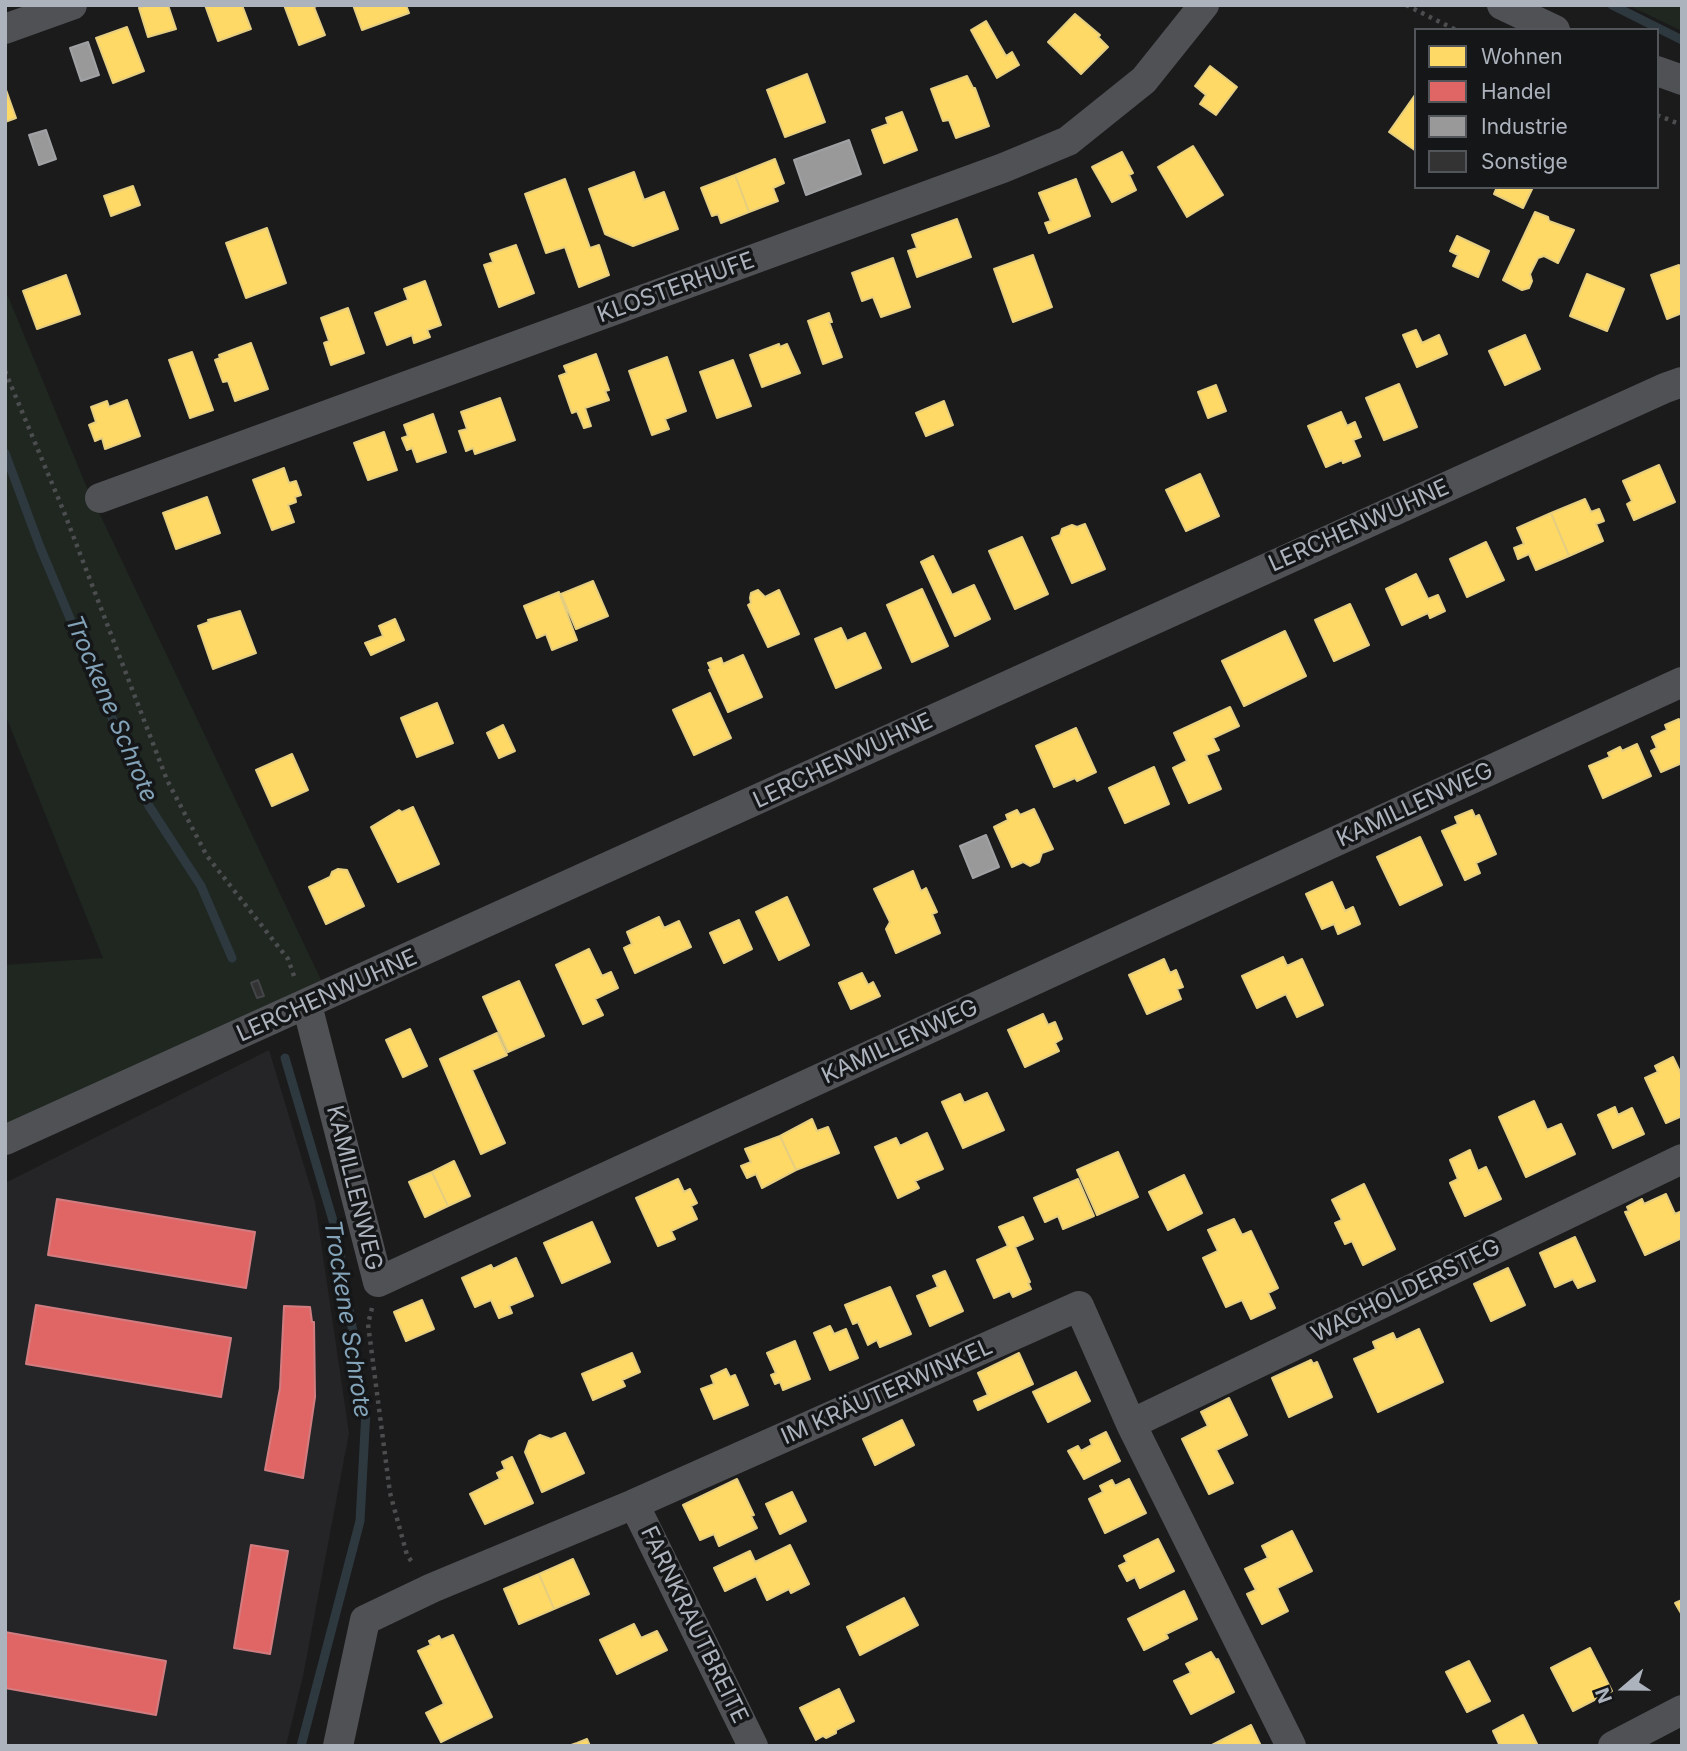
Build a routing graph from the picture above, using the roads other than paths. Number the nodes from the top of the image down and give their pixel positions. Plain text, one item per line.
1 (72, 5) edge
2 (1204, 5) edge
3 (1502, 5) edge
4 (1551, 28) edge
5 (5, 29) edge
6 (1659, 72) edge
7 (1682, 80) edge
8 (1682, 382) edge
9 (100, 498) dead end
10 (1682, 682) edge
11 (307, 1005) junction
12 (5, 1140) edge
13 (1682, 1158) edge
14 (1131, 1424) junction
15 (634, 1504) junction
16 (1682, 1710) edge
17 (338, 1746) edge
18 (753, 1746) edge
19 (1292, 1746) edge
20 (1614, 1746) edge

1 - 5 street
2 - 9 street, KLOSTERHUFE
3 - 4 street
6 - 7 street
8 - 11 street, LERCHENWUHNE
10 - 11 street, KAMILLENWEG
11 - 12 street, LERCHENWUHNE
13 - 14 street, WACHOLDERSTEG
14 - 15 street, IM KRÄUTERWINKEL
14 - 19 street, IM KRÄUTERWINKEL
15 - 17 street, IM KRÄUTERWINKEL
15 - 18 street, FARNKRAUTBREITE
16 - 20 street

